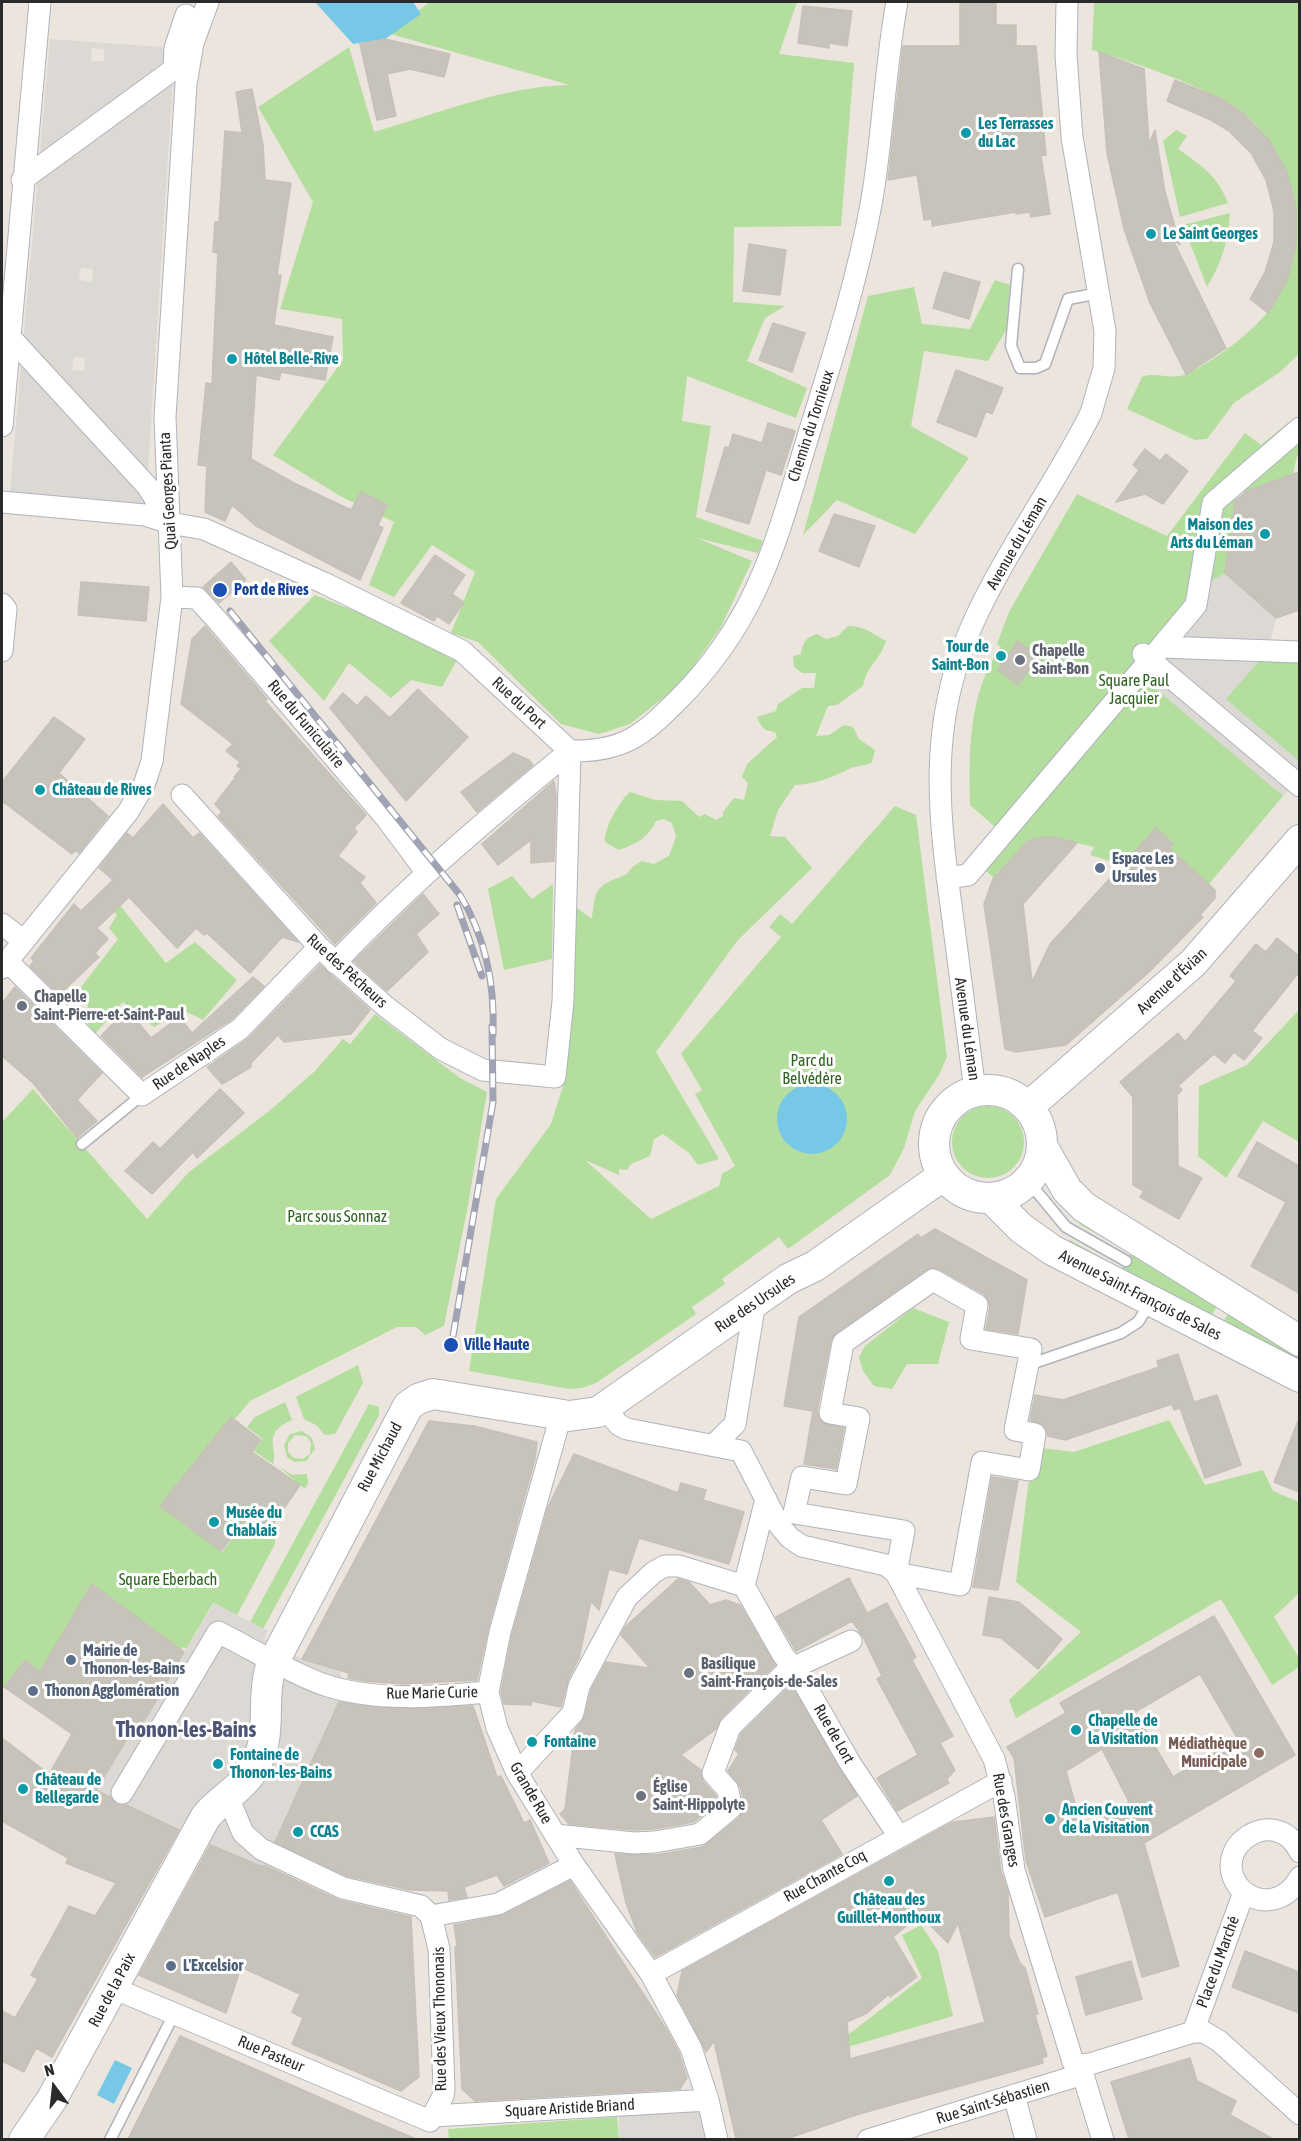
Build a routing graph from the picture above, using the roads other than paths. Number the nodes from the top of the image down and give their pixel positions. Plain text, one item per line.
1 (40, 2) edge
2 (208, 2) edge
3 (897, 2) edge
4 (1067, 2) edge
5 (186, 15) dead end
6 (22, 180) junction
7 (1018, 269) dead end
8 (1100, 293) junction
9 (9, 336) junction
10 (2, 426) edge
11 (1299, 428) edge
12 (2, 502) edge
13 (170, 523) junction
14 (172, 597) junction
15 (2, 604) edge
16 (2, 651) edge
17 (1299, 652) edge
18 (1151, 654) junction
19 (570, 751) junction
20 (1299, 786) edge
21 (182, 795) dead end
22 (1299, 840) edge
23 (427, 873) junction
24 (947, 878) junction
25 (2, 924) edge
26 (24, 940) junction
27 (318, 947) junction
28 (335, 963) junction
29 (4, 965) edge
30 (975, 1091) junction
31 (142, 1095) junction
32 (1028, 1107) junction
33 (82, 1144) dead end
34 (1042, 1146) junction
35 (944, 1175) junction
36 (1028, 1181) junction
37 (991, 1198) junction
38 (1126, 1261) dead end
39 (1152, 1300) junction
40 (755, 1302) junction
41 (1299, 1341) edge
42 (1028, 1365) junction
43 (1299, 1377) edge
44 (605, 1408) junction
45 (561, 1415) junction
46 (714, 1445) junction
47 (766, 1499) junction
48 (896, 1573) junction
49 (744, 1586) junction
50 (850, 1641) dead end
51 (277, 1654) junction
52 (793, 1667) junction
53 (488, 1692) junction
54 (517, 1773) junction
55 (1001, 1780) junction
56 (122, 1792) dead end
57 (228, 1797) junction
58 (555, 1835) junction
59 (898, 1835) junction
60 (1297, 1842) edge
61 (574, 1865) junction
62 (1299, 1877) edge
63 (1244, 1892) junction
64 (431, 1916) junction
65 (651, 1974) junction
66 (113, 1988) junction
67 (174, 2014) junction
68 (1193, 2032) junction
69 (1081, 2070) junction
70 (1014, 2095) junction
71 (708, 2100) junction
72 (1299, 2114) edge
73 (433, 2125) edge
74 (24, 2139) edge
75 (110, 2139) edge
76 (717, 2139) edge
77 (868, 2139) edge
78 (1026, 2139) edge
79 (1103, 2139) edge

1 - 6 street
2 - 13 street, Quai Georges Pianta
3 - 19 street, Chemin du Tornieux
4 - 8 street, Avenue du Léman
5 - 6 street
6 - 9 street
7 - 8 lane
8 - 24 street, Avenue du Léman
9 - 10 street
9 - 13 street
11 - 18 street
12 - 13 street, Rue du Port
13 - 14 street, Quai Georges Pianta
13 - 19 street, Rue du Port
14 - 23 street, Rue du Funiculaire
14 - 26 street, Quai Georges Pianta
15 - 16 street
17 - 18 street
18 - 20 street
18 - 24 street
19 - 23 street
19 - 28 street, Rue des Pêcheurs
21 - 27 street, Rue des Pêcheurs
22 - 32 street, Avenue d'Évian
23 - 28 street
24 - 30 street, Avenue du Léman
25 - 26 street
26 - 29 street, Quai Georges Pianta
27 - 28 street, Rue des Pêcheurs
27 - 31 street, Rue de Naples
29 - 31 street, Rue de Naples
30 - 32 street
30 - 35 street
31 - 33 lane
32 - 34 street
34 - 36 street
34 - 41 street
35 - 37 street
35 - 40 street, Rue des Ursules
36 - 37 street
36 - 38 lane
37 - 39 street, Avenue Saint-François de Sales
39 - 42 lane
39 - 43 street, Avenue Saint-François de Sales
40 - 44 street, Rue des Ursules
40 - 46 street
42 - 48 street
42 - 48 street
44 - 45 street, Rue des Ursules
44 - 46 street
45 - 51 street, Rue Michaud
45 - 53 street, Grande Rue
46 - 47 street
47 - 48 street
47 - 49 street
48 - 55 street, Rue des Granges
49 - 52 street, Rue de Lort
49 - 54 street
50 - 52 street
51 - 53 street, Rue Marie Curie
51 - 56 street, Rue Marie Curie
51 - 57 street, Rue de la Paix
52 - 58 street
52 - 59 street, Rue de Lort
53 - 54 street, Grande Rue
54 - 58 street, Grande Rue
55 - 59 street, Rue Chante Coq
55 - 69 street, Rue des Granges
57 - 64 street
57 - 66 street, Rue de la Paix
58 - 61 street, Grande Rue
59 - 65 street, Rue Chante Coq
60 - 63 street
61 - 64 street
61 - 65 street, Grande Rue
62 - 63 street
63 - 68 street, Place du Marché
64 - 73 street, Rue des Vieux Thononais
65 - 71 street, Grande Rue
66 - 67 street, Rue Pasteur
66 - 74 street, Rue de la Paix
67 - 73 street, Rue Pasteur
67 - 75 lane
68 - 69 street
68 - 72 street
69 - 70 street, Rue Saint-Sébastien
69 - 79 street, Rue des Granges
70 - 77 street, Rue Saint-Sébastien
70 - 78 street
71 - 73 street, Square Aristide Briand
71 - 76 street, Grande Rue

